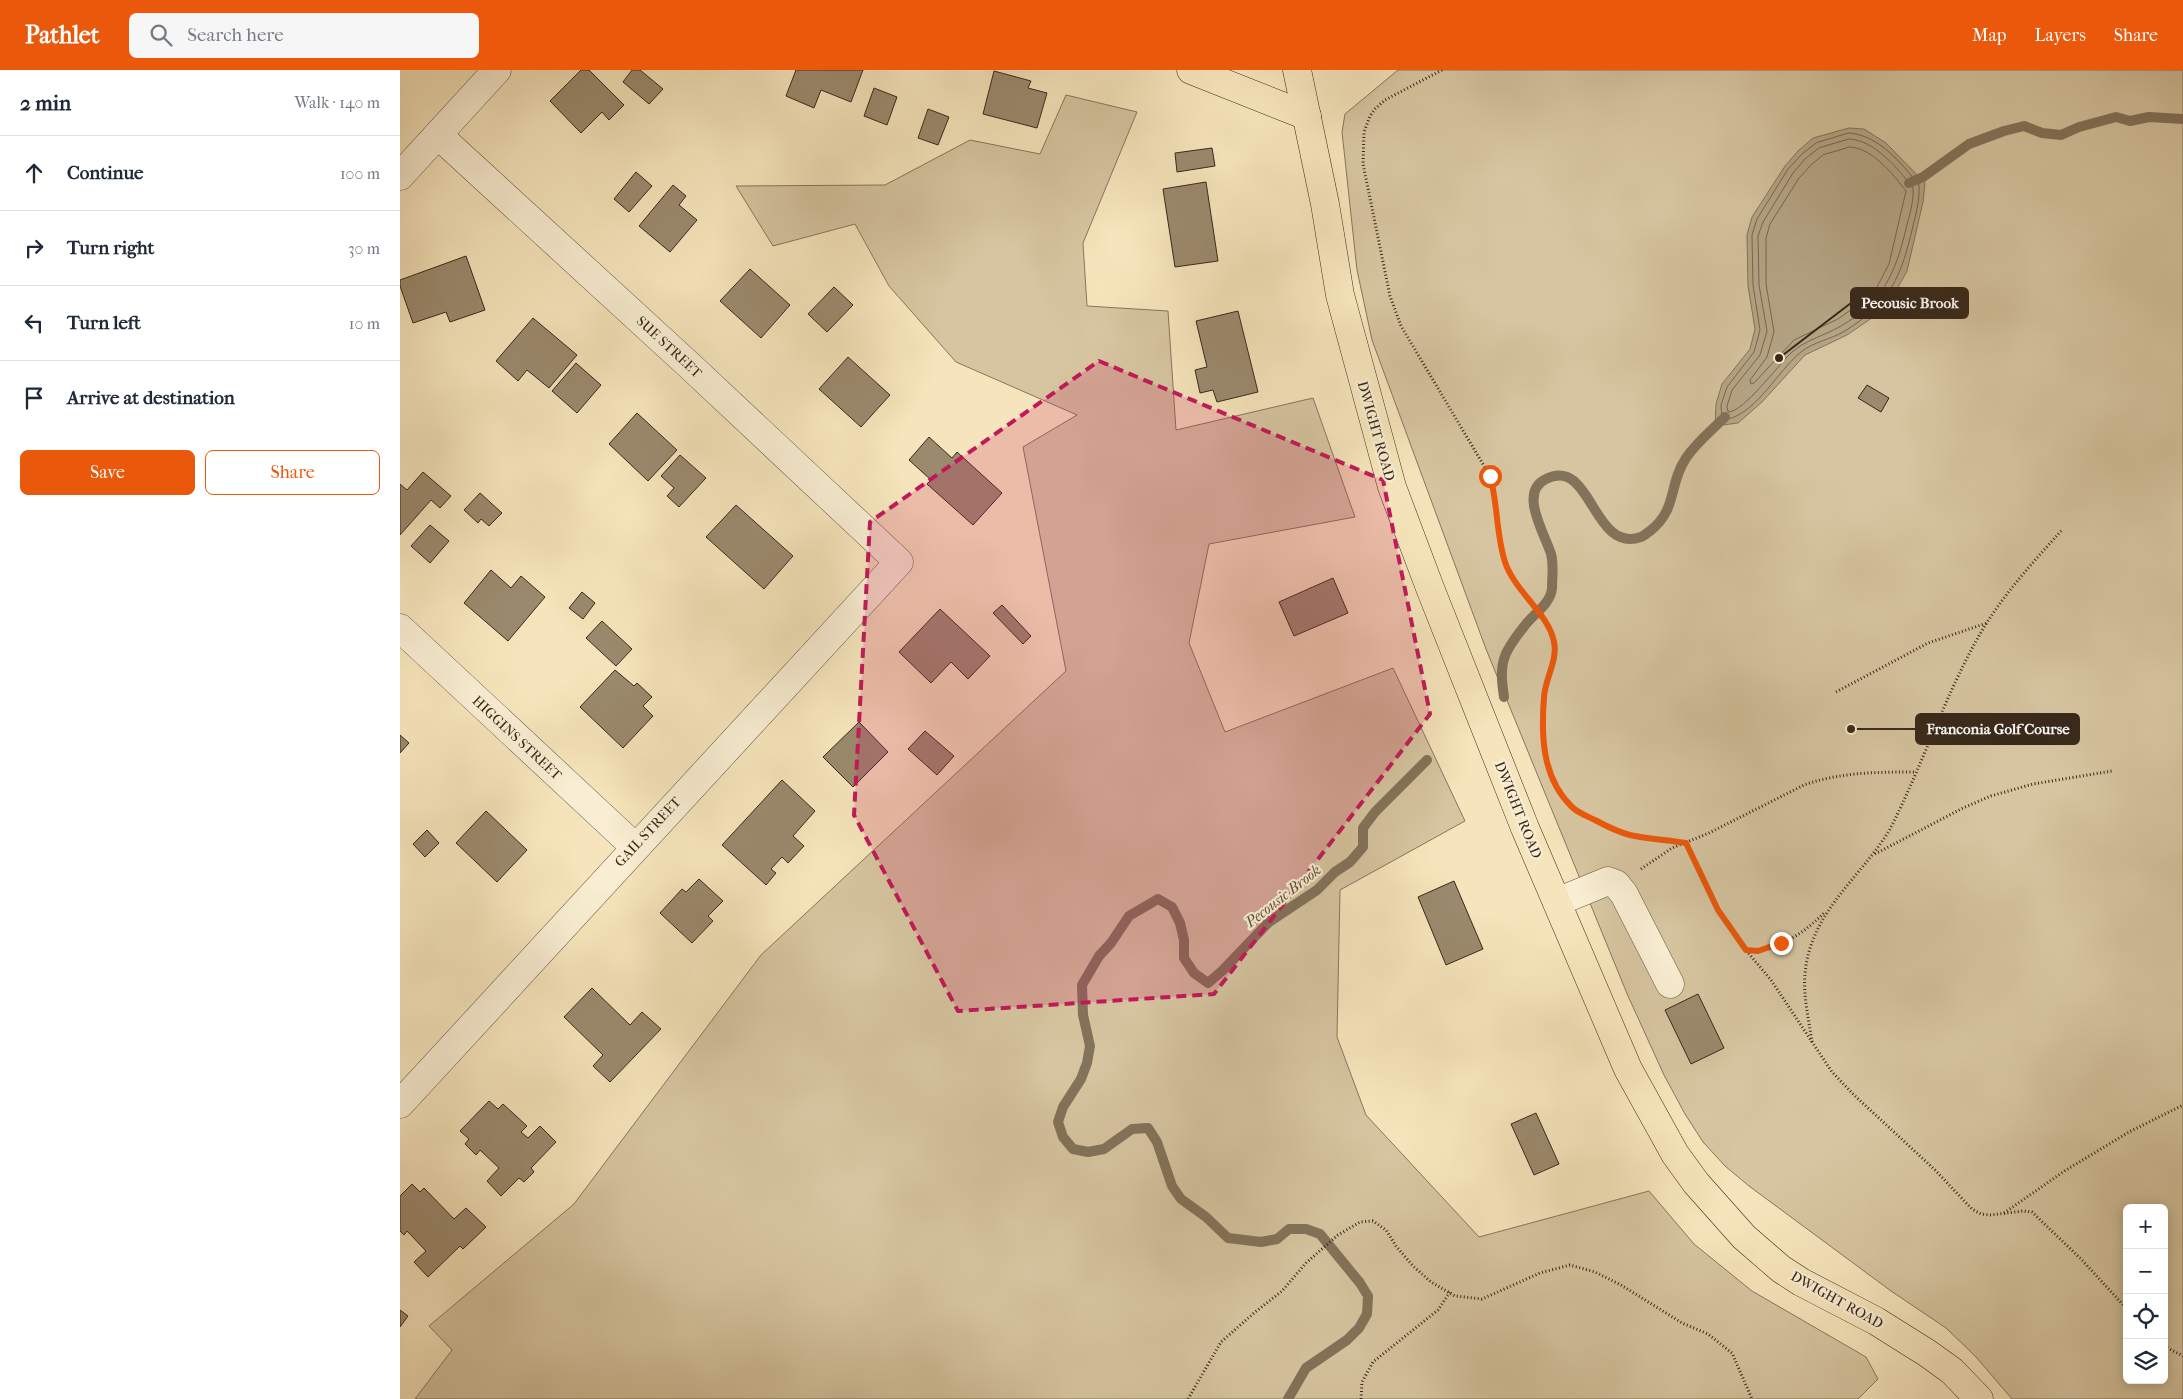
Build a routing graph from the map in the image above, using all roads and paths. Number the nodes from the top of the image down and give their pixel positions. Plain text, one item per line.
1 (497, 70) edge
2 (1191, 70) edge
3 (1297, 70) edge
4 (1442, 70) edge
5 (1307, 116) junction
6 (438, 135) junction
7 (400, 176) edge
8 (2062, 530) dead end
9 (899, 562) joint
10 (1987, 623) junction
11 (400, 628) edge
12 (1836, 692) dead end
13 (2112, 771) dead end
14 (1916, 772) junction
15 (1686, 843) junction
16 (635, 847) junction
17 (1872, 856) junction
18 (1624, 894) junction
19 (1556, 902) junction
20 (1826, 911) junction
21 (1746, 950) junction
22 (1670, 984) dead end
23 (1812, 1043) junction
24 (400, 1104) edge
25 (2183, 1105) edge
26 (2004, 1213) junction
27 (1450, 1292) junction
28 (2123, 1305) edge
29 (2168, 1348) edge
30 (2183, 1356) edge
31 (1188, 1399) edge
32 (1361, 1399) edge
33 (1752, 1399) edge
34 (1979, 1399) edge

1 - 6 street
2 - 5 main road
3 - 5 main road, DWIGHT ROAD
4 - 15 path
5 - 19 main road, DWIGHT ROAD
6 - 7 street
6 - 9 street, SUE STREET
8 - 10 path
9 - 16 street, GAIL STREET
10 - 12 path
10 - 14 path
11 - 16 street, HIGGINS STREET
13 - 17 path
14 - 15 path
14 - 17 path
15 - 18 path
15 - 21 path
16 - 24 street, GAIL STREET
17 - 20 path
18 - 19 street
18 - 22 street
19 - 34 main road, DWIGHT ROAD
20 - 21 path
20 - 23 path
21 - 23 path
23 - 26 path
25 - 26 path
26 - 28 path
27 - 31 path
27 - 32 path
27 - 33 path
29 - 30 path

